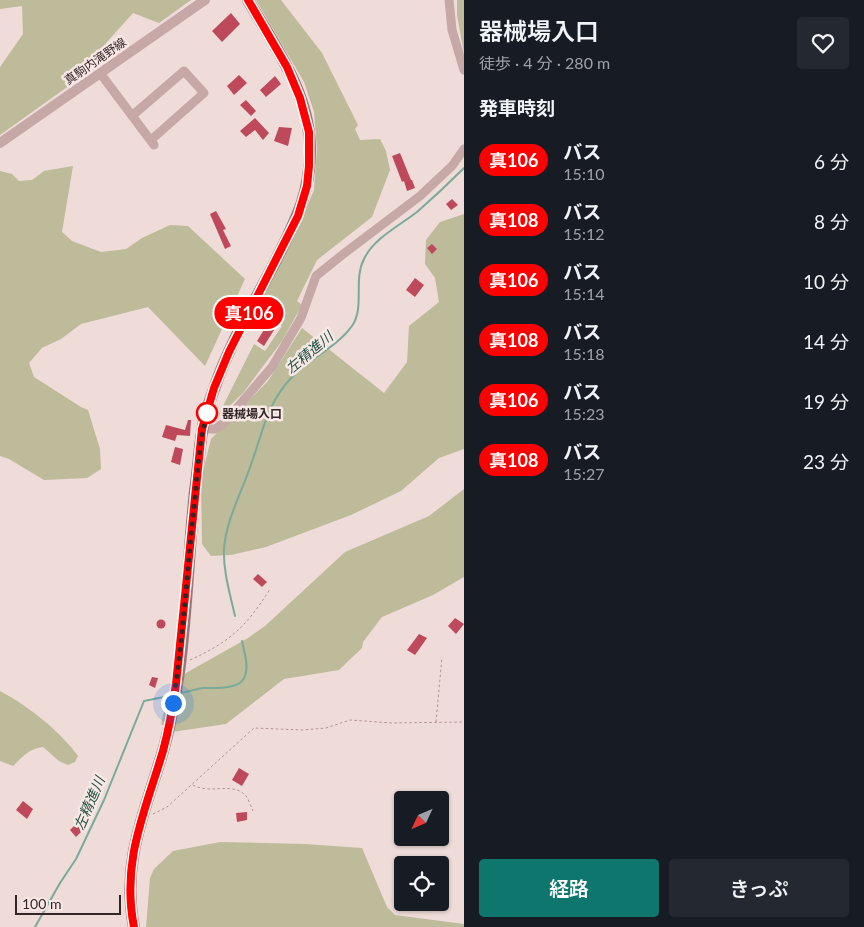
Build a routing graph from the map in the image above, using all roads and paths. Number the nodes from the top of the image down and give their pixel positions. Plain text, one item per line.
1 (205, 0) edge
2 (248, 0) edge
3 (449, 0) edge
4 (464, 70) edge
5 (100, 73) junction
6 (133, 115) junction
7 (0, 143) edge
8 (464, 149) edge
9 (202, 429) junction
10 (270, 589) dead end
11 (442, 657) dead end
12 (180, 664) junction
13 (436, 722) junction
14 (464, 722) edge
15 (193, 784) junction
16 (253, 811) dead end
17 (141, 818) junction
18 (134, 927) edge

1 - 5 street, 真駒内滝野線
2 - 9 main road
3 - 4 street
5 - 6 street
5 - 7 street, 真駒内滝野線
6 - 6 street
8 - 9 street
9 - 12 main road
10 - 12 path
11 - 13 path
12 - 17 main road
13 - 14 path
13 - 15 path
15 - 16 path
15 - 17 path
17 - 18 main road

